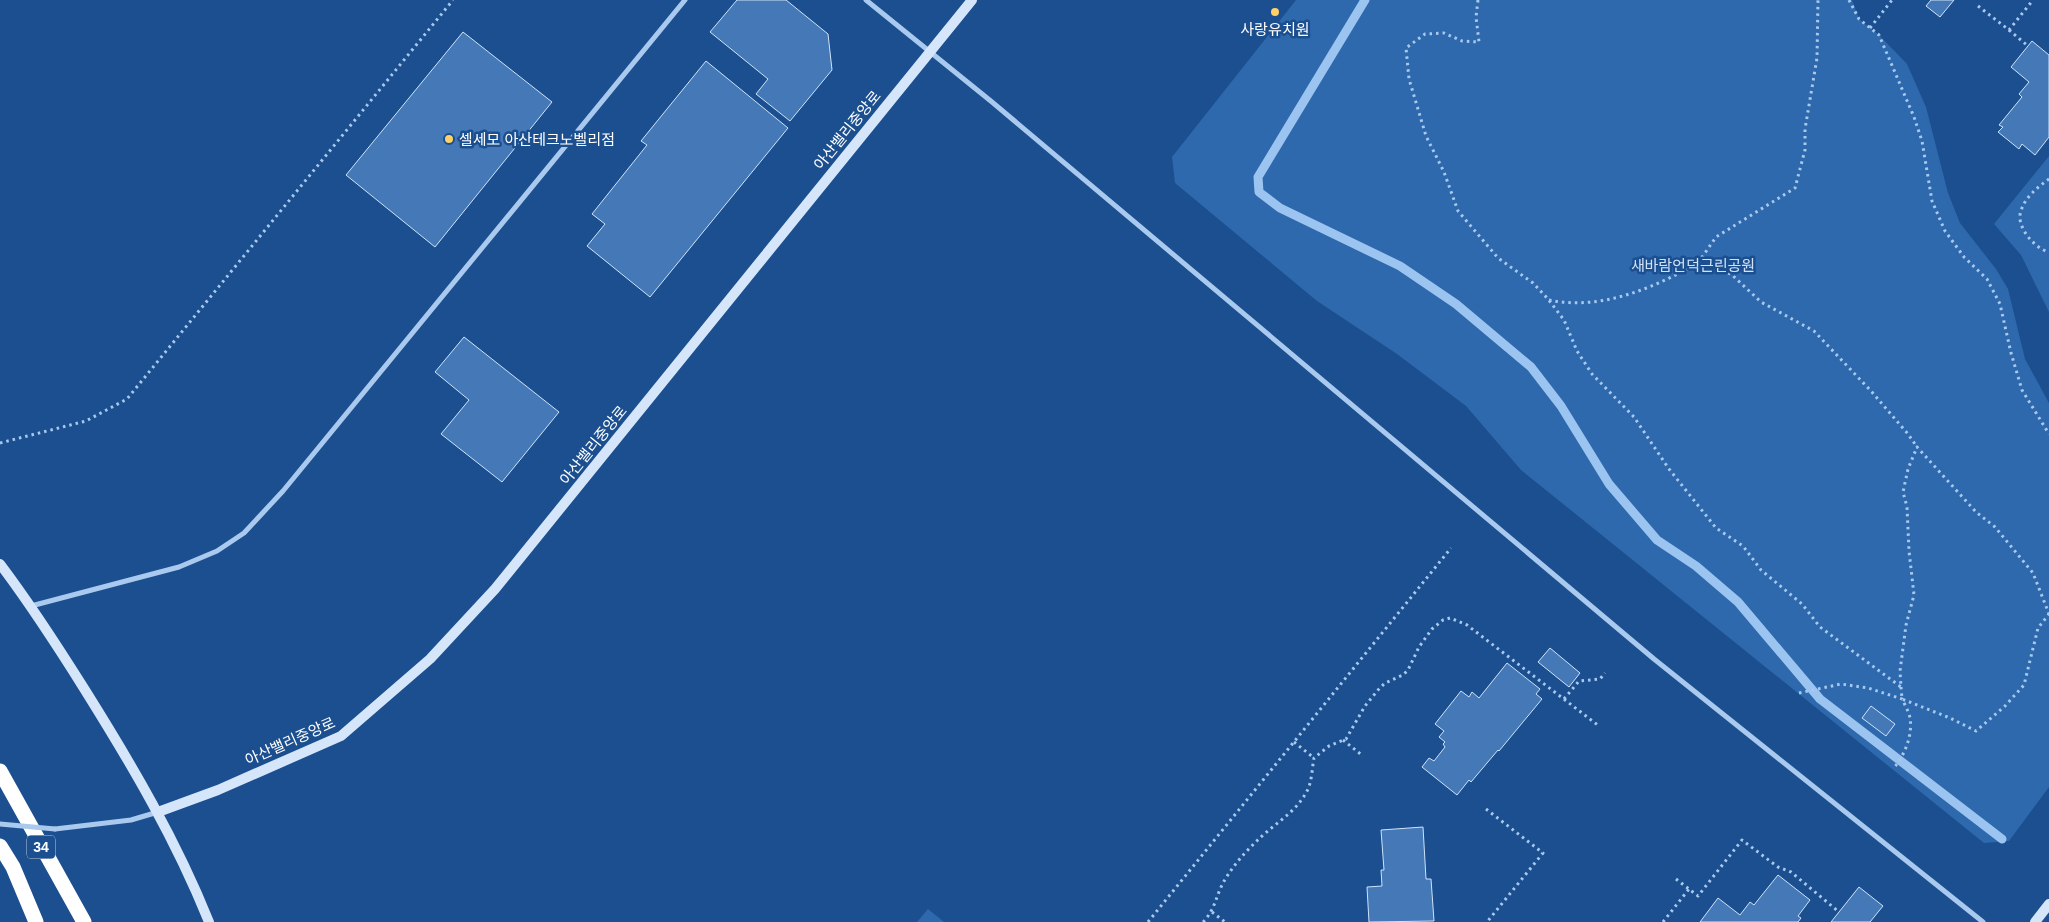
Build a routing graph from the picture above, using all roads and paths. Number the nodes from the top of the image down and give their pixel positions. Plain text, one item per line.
1 (453, 0) edge
2 (685, 0) edge
3 (866, 0) edge
4 (972, 0) edge
5 (1478, 0) edge
6 (1818, 0) edge
7 (1849, 0) edge
8 (1892, 0) edge
9 (2033, 0) edge
10 (1978, 6) dead end
11 (1870, 28) junction
12 (2008, 30) junction
13 (2028, 46) dead end
14 (930, 52) junction
15 (2049, 178) edge
16 (2049, 252) edge
17 (1698, 263) junction
18 (1548, 300) junction
19 (2049, 434) edge
20 (0, 444) edge
21 (1917, 447) junction
22 (1450, 548) dead end
23 (0, 564) edge
24 (31, 606) junction
25 (2049, 614) edge
26 (1605, 673) dead end
27 (1901, 687) junction
28 (1799, 693) dead end
29 (1564, 699) junction
30 (1902, 699) junction
31 (1599, 726) dead end
32 (1342, 740) junction
33 (1294, 742) junction
34 (1363, 756) dead end
35 (1314, 758) junction
36 (1893, 769) dead end
37 (0, 771) edge
38 (1486, 809) dead end
39 (158, 812) junction
40 (0, 824) edge
41 (0, 846) edge
42 (1676, 879) dead end
43 (1689, 890) junction
44 (2049, 904) edge
45 (1212, 912) junction
46 (1839, 912) dead end
47 (36, 922) edge
48 (84, 922) edge
49 (209, 922) edge
50 (1148, 922) edge
51 (1203, 922) edge
52 (1225, 922) edge
53 (1487, 922) edge
54 (1663, 922) edge
55 (1983, 922) edge
56 (2034, 922) edge

1 - 20 path
2 - 24 street
3 - 14 street
4 - 14 street, 아산밸리중앙로
5 - 18 path
6 - 17 path
7 - 11 path
8 - 11 path
9 - 12 path
10 - 12 path
11 - 19 path
12 - 13 path
14 - 39 street, 아산밸리중앙로
14 - 55 street
15 - 16 path
17 - 18 path
17 - 21 path
18 - 27 path
21 - 25 path
21 - 27 path
22 - 33 path
23 - 24 street
24 - 39 street
25 - 30 path
26 - 29 path
27 - 30 path
28 - 30 path
29 - 31 path
29 - 32 path
30 - 36 path
32 - 34 path
32 - 35 path
33 - 35 path
33 - 50 path
35 - 45 path
37 - 48 highway, 34
38 - 53 path
39 - 40 street, bridge
39 - 49 street
41 - 47 highway, 34
42 - 43 path
43 - 46 path
43 - 54 path
44 - 56 street
45 - 51 path
45 - 52 path

